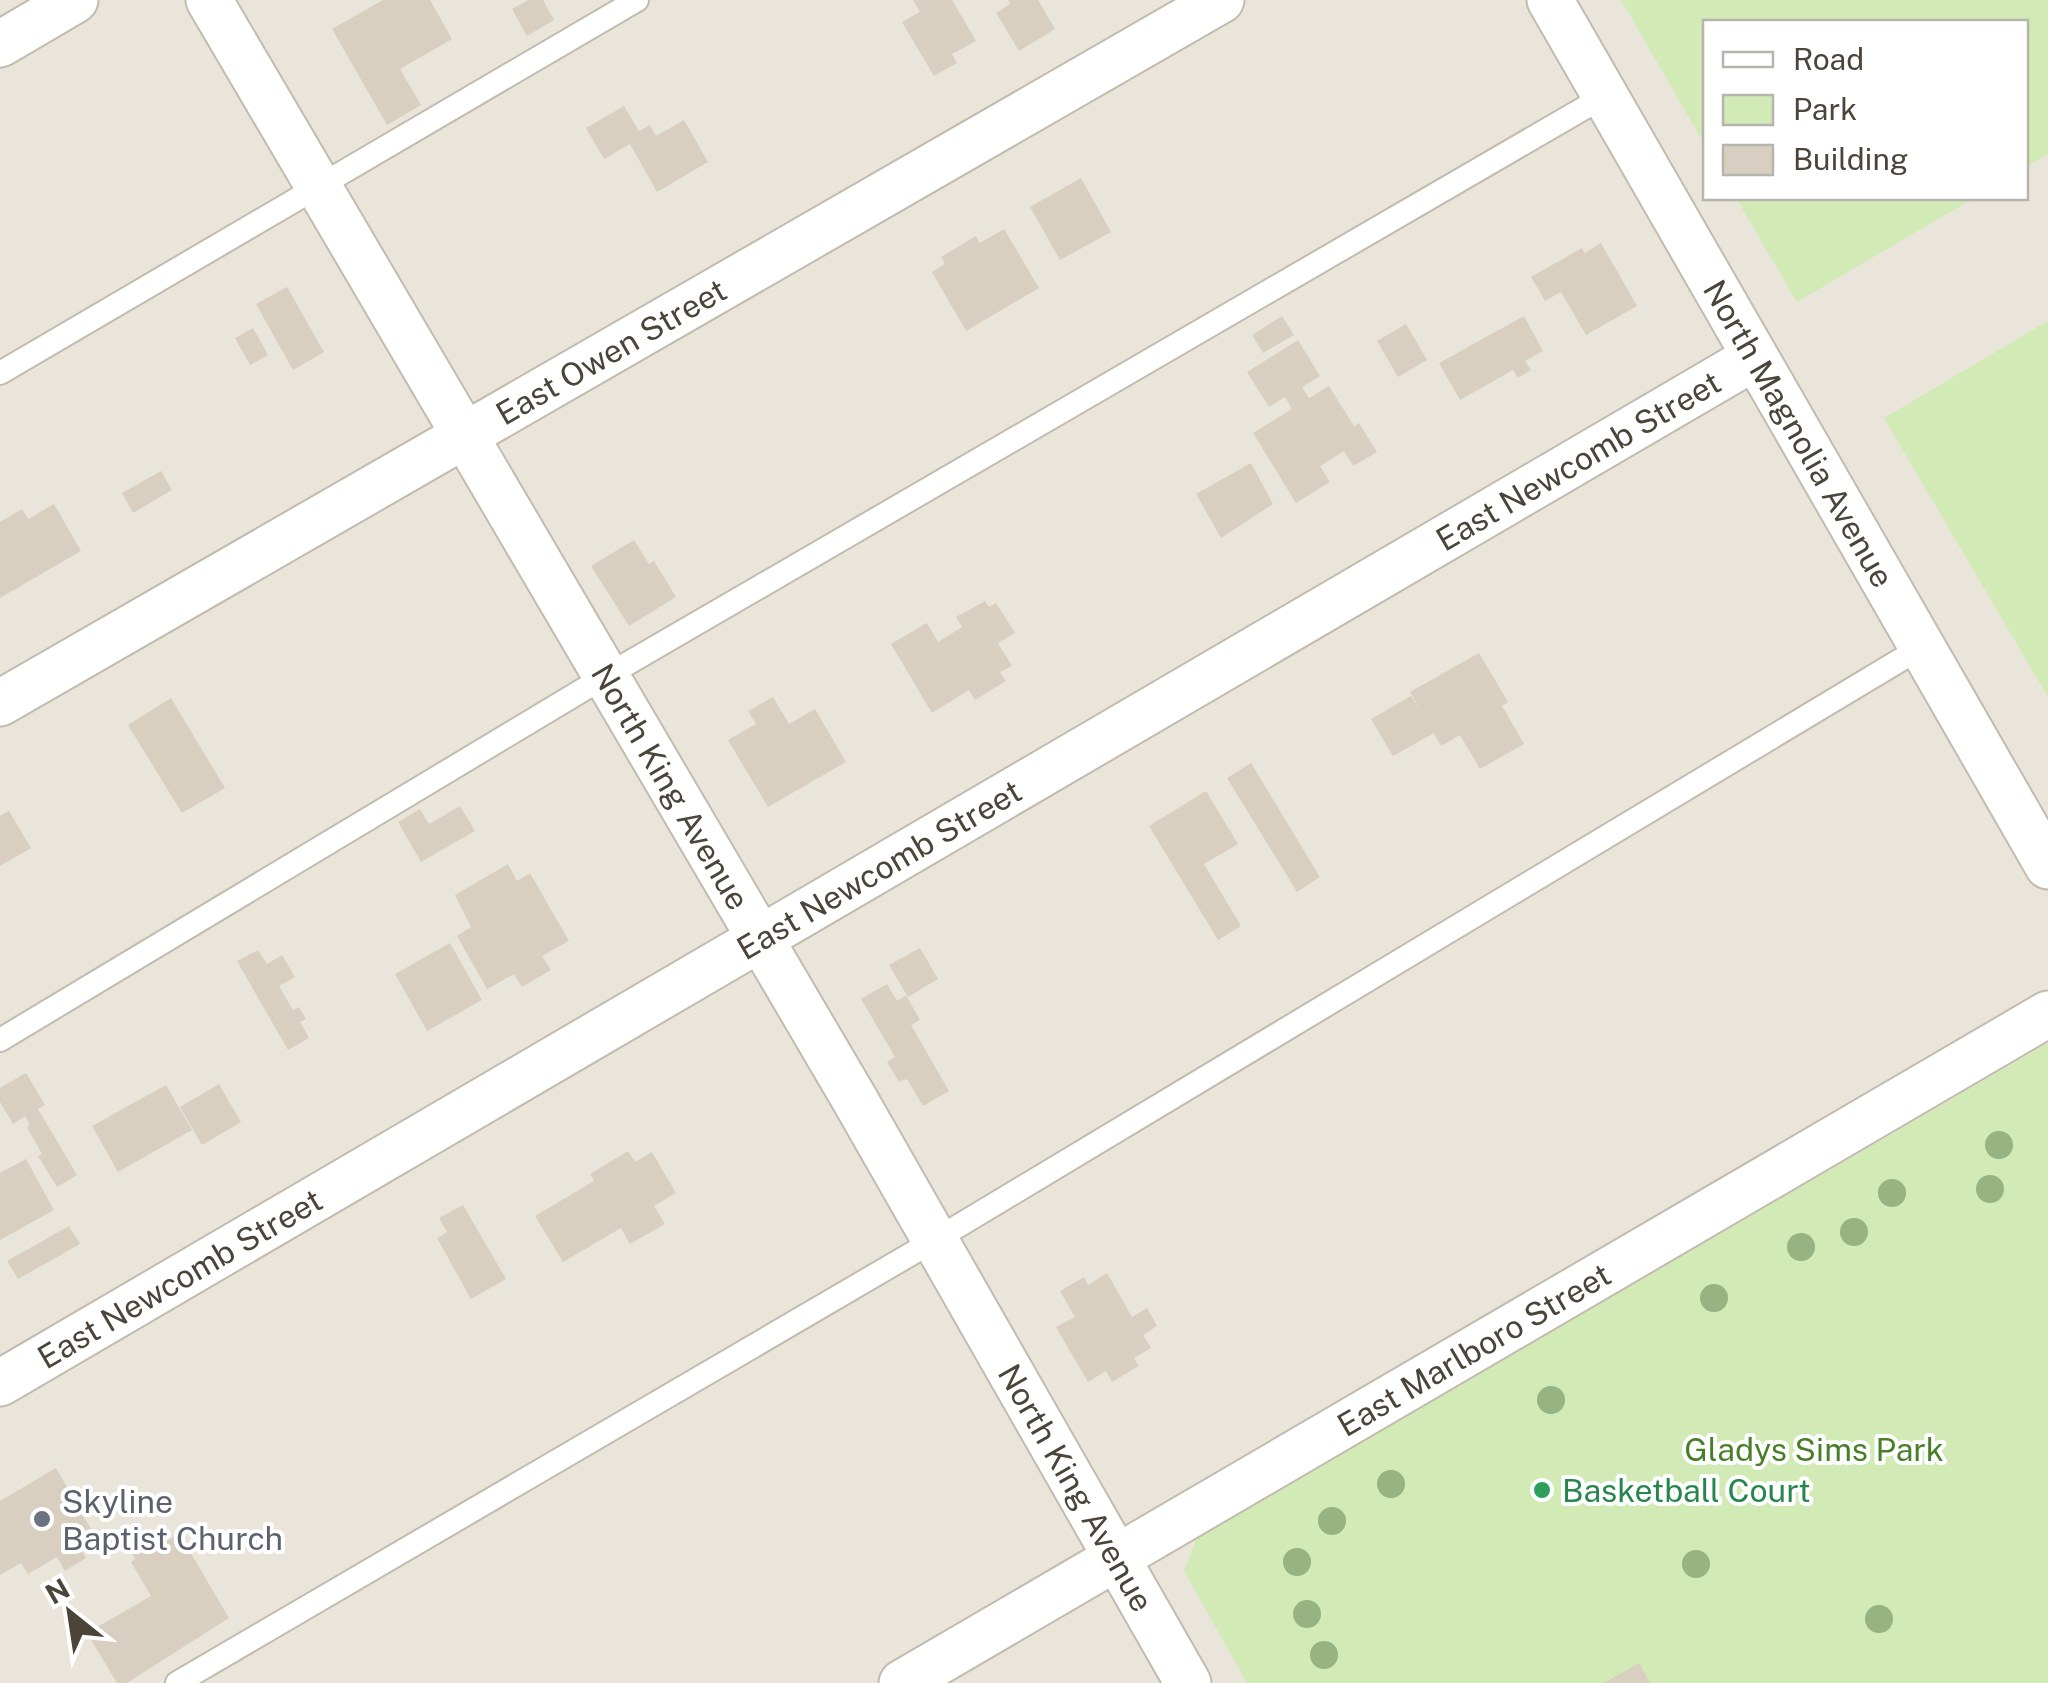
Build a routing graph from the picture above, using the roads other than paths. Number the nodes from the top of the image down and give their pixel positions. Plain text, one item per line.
1 (75, 0) edge
2 (208, 0) edge
3 (637, 0) edge
4 (1220, 0) edge
5 (1550, 0) edge
6 (0, 44) edge
7 (1605, 96) junction
8 (319, 187) junction
9 (1755, 357) junction
10 (0, 373) edge
11 (466, 436) junction
12 (1922, 647) junction
13 (606, 676) junction
14 (0, 703) edge
15 (2048, 866) edge
16 (760, 940) junction
17 (2048, 1014) edge
18 (0, 1040) edge
19 (935, 1240) junction
20 (0, 1384) edge
21 (1116, 1558) junction
22 (177, 1683) edge
23 (902, 1683) edge
24 (1188, 1683) edge

1 - 6 street
2 - 8 street, North King Avenue
3 - 8 lane
4 - 11 street, East Owen Street
5 - 7 street, North Magnolia Avenue
7 - 9 street, North Magnolia Avenue
7 - 13 lane
8 - 10 lane
8 - 11 street, North King Avenue
9 - 12 street, North Magnolia Avenue
9 - 16 street, East Newcomb Street
11 - 13 street, North King Avenue
11 - 14 street, East Owen Street
12 - 15 street, North Magnolia Avenue
12 - 19 lane
13 - 16 street, North King Avenue
13 - 18 lane
16 - 19 street, North King Avenue
16 - 20 street, East Newcomb Street
17 - 21 street, East Marlboro Street
19 - 21 street, North King Avenue
19 - 22 lane
21 - 23 street, East Marlboro Street
21 - 24 street, North King Avenue

